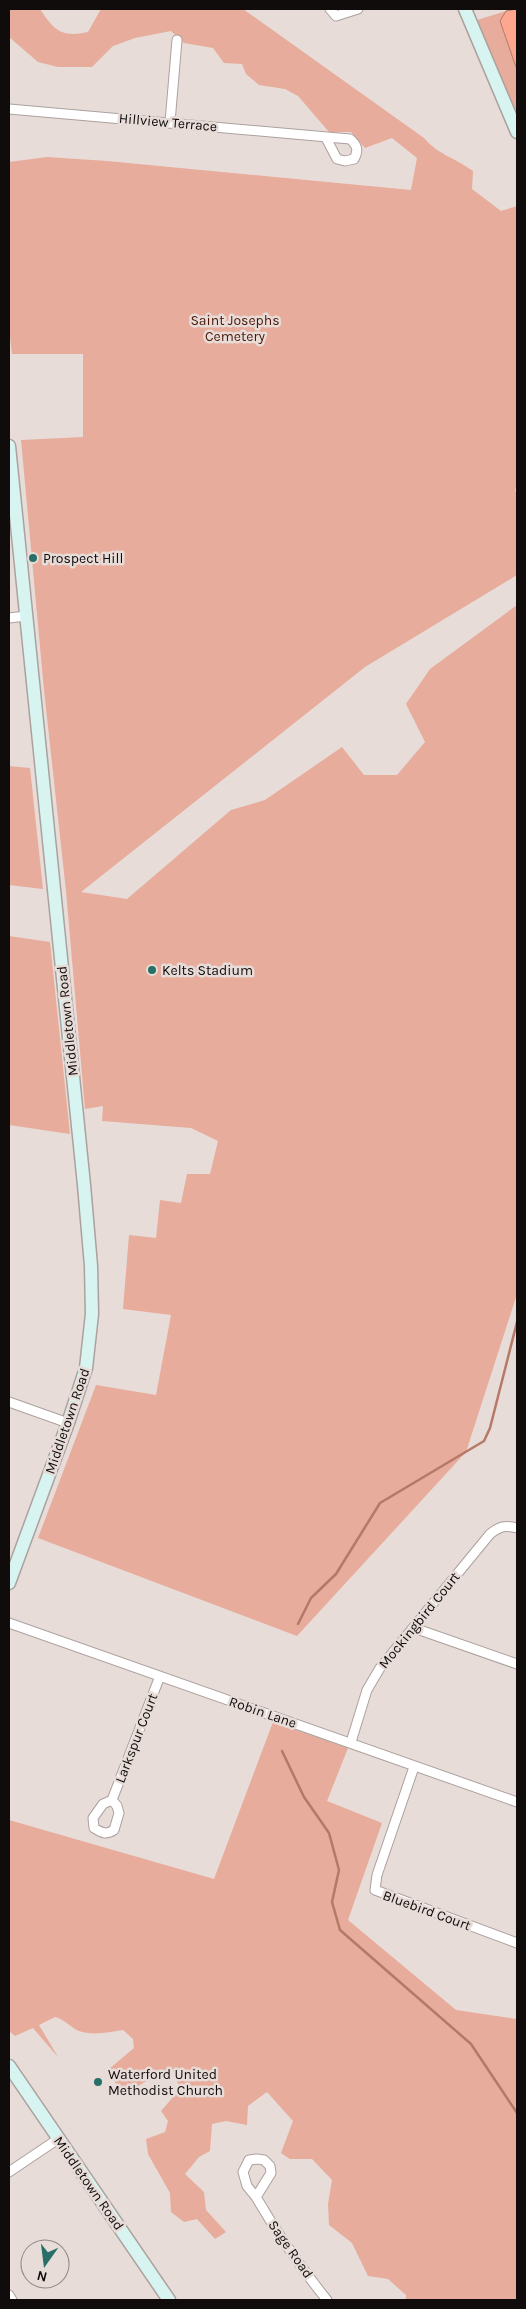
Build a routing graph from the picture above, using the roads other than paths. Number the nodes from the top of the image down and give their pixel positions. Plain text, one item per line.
1 (358, 9) edge
2 (465, 9) edge
3 (333, 12) edge
4 (177, 40) dead end
5 (9, 109) edge
6 (170, 122) junction
7 (517, 132) edge
8 (326, 138) dead end
9 (9, 446) edge
10 (26, 616) junction
11 (9, 618) edge
12 (9, 1402) edge
13 (68, 1423) junction
14 (517, 1528) edge
15 (9, 1583) edge
16 (9, 1623) edge
17 (414, 1628) junction
18 (517, 1664) edge
19 (160, 1676) junction
20 (351, 1742) junction
21 (414, 1766) junction
22 (112, 1800) dead end
23 (517, 1802) edge
24 (517, 1943) edge
25 (9, 2066) edge
26 (58, 2139) junction
27 (9, 2172) edge
28 (256, 2197) dead end
29 (9, 2295) edge
30 (12, 2300) edge
31 (169, 2300) edge
32 (327, 2300) edge

1 - 3 street
2 - 7 street
4 - 6 street
5 - 6 street, Hillview Terrace
6 - 8 street, Hillview Terrace
9 - 10 street, Middletown Road
10 - 11 street
10 - 13 street, Middletown Road
12 - 13 street
13 - 15 street, Middletown Road
14 - 17 street, Mockingbird Court
16 - 19 street, Robin Lane
17 - 18 street
17 - 20 street, Mockingbird Court
19 - 20 street, Robin Lane
19 - 22 street, Larkspur Court
20 - 21 street, Robin Lane
21 - 23 street, Robin Lane
21 - 24 street, Bluebird Court
25 - 26 street, Middletown Road
26 - 27 street
26 - 31 street, Middletown Road
28 - 32 street, Sage Road
29 - 30 street

